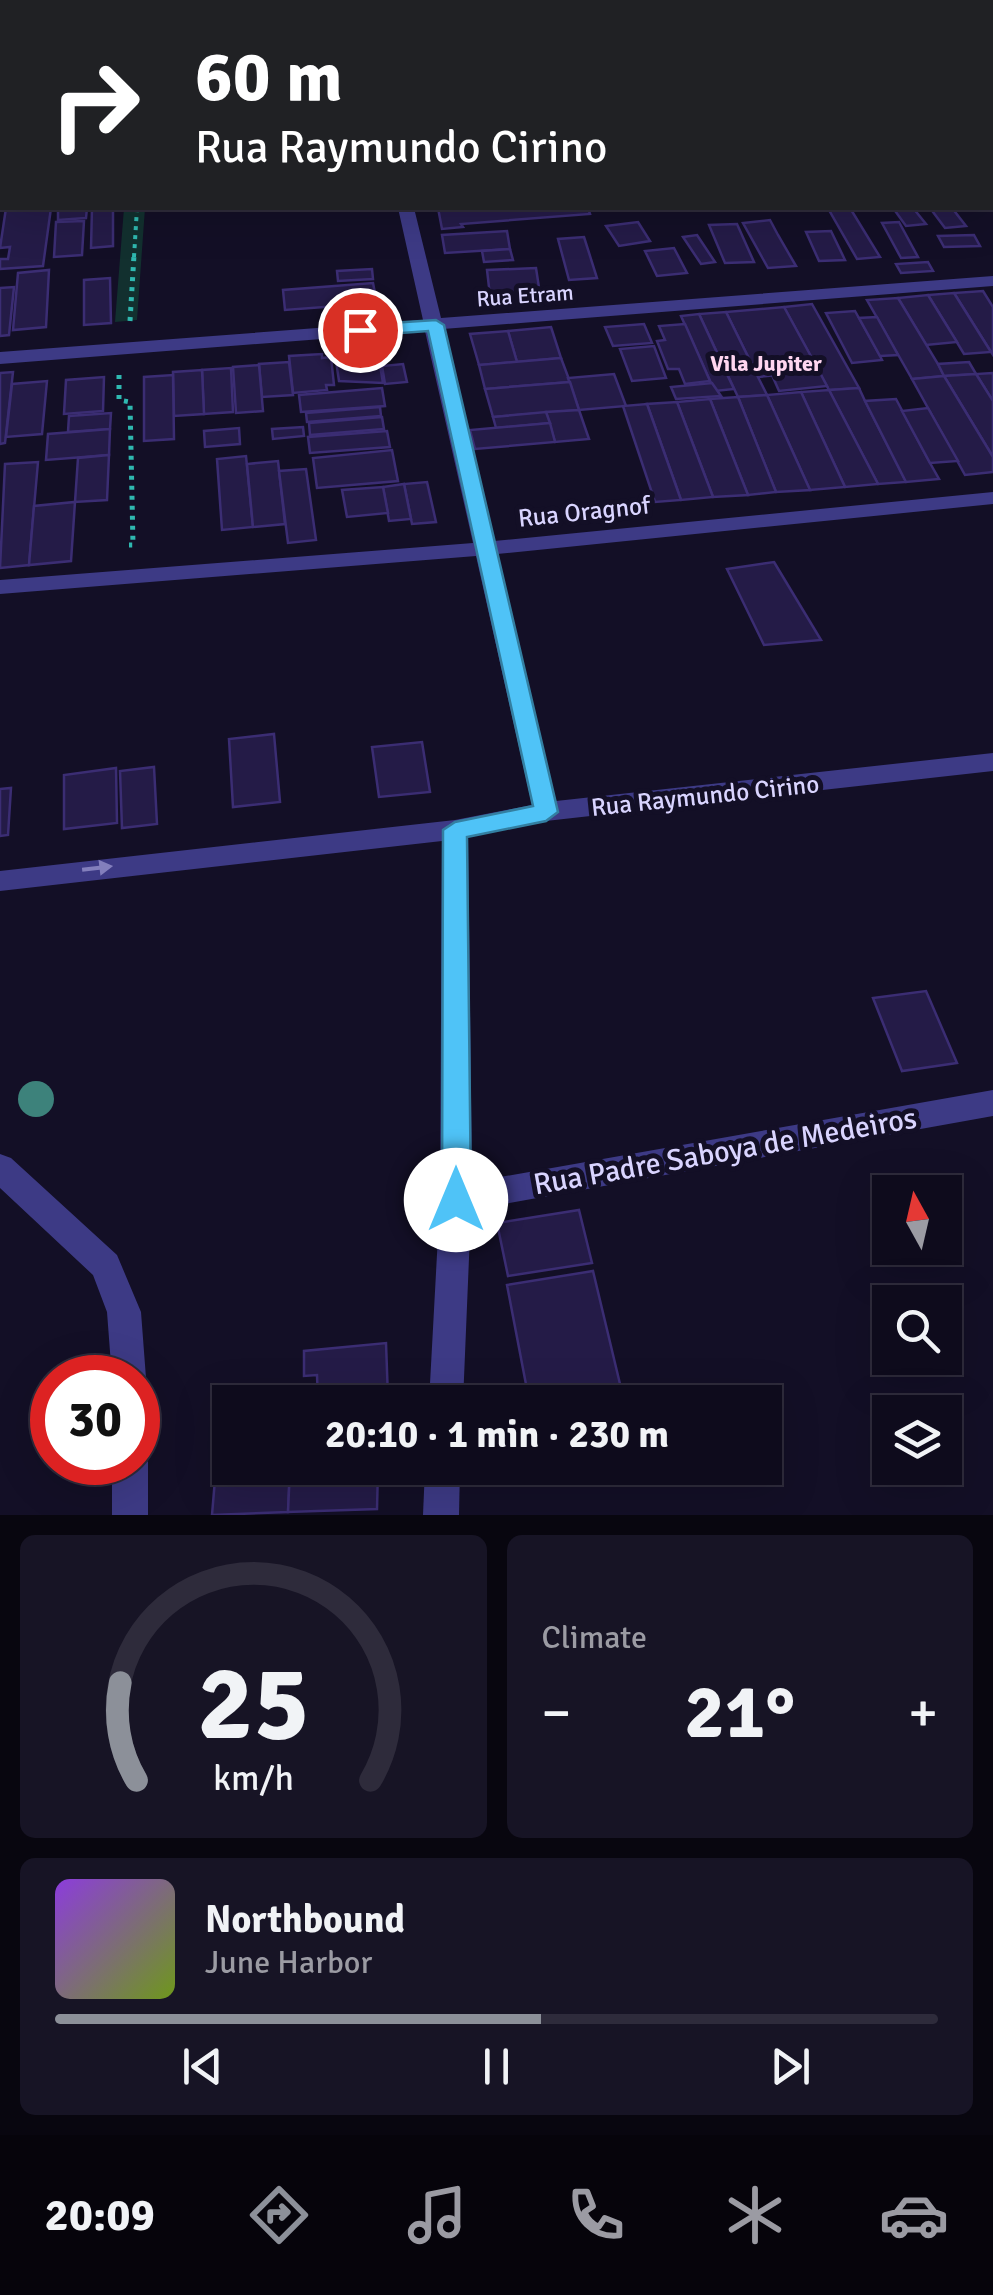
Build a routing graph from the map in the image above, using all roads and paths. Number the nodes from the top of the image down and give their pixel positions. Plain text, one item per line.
1 (137, 210) edge
2 (407, 210) edge
3 (993, 282) edge
4 (130, 324) dead end
5 (436, 325) junction
6 (118, 349) junction
7 (0, 358) edge
8 (993, 498) edge
9 (122, 545) dead end
10 (484, 549) junction
11 (141, 552) dead end
12 (127, 553) dead end
13 (0, 588) edge
14 (993, 762) edge
15 (546, 812) junction
16 (455, 830) junction
17 (0, 880) edge
18 (993, 1103) edge
19 (0, 1168) edge
20 (456, 1200) junction
21 (128, 1355) edge
22 (447, 1385) edge
23 (130, 1485) edge
24 (442, 1485) edge
25 (130, 1515) edge
26 (441, 1515) edge

1 - 4 path
2 - 5 street
3 - 5 street, Rua Etram
5 - 6 street, Rua Etram
5 - 10 street
6 - 7 street, Rua Etram
6 - 9 path
8 - 10 street, Rua Oragnof
10 - 13 street, Rua Oragnof
10 - 15 street
11 - 12 path
14 - 15 street, Rua Raymundo Cirino
15 - 16 street, Rua Raymundo Cirino
17 -> 16 street, Rua Raymundo Cirino
16 - 20 street
18 - 20 street, Rua Padre Saboya de Medeiros
19 - 21 street
20 - 22 street
23 - 25 street
24 - 26 street

